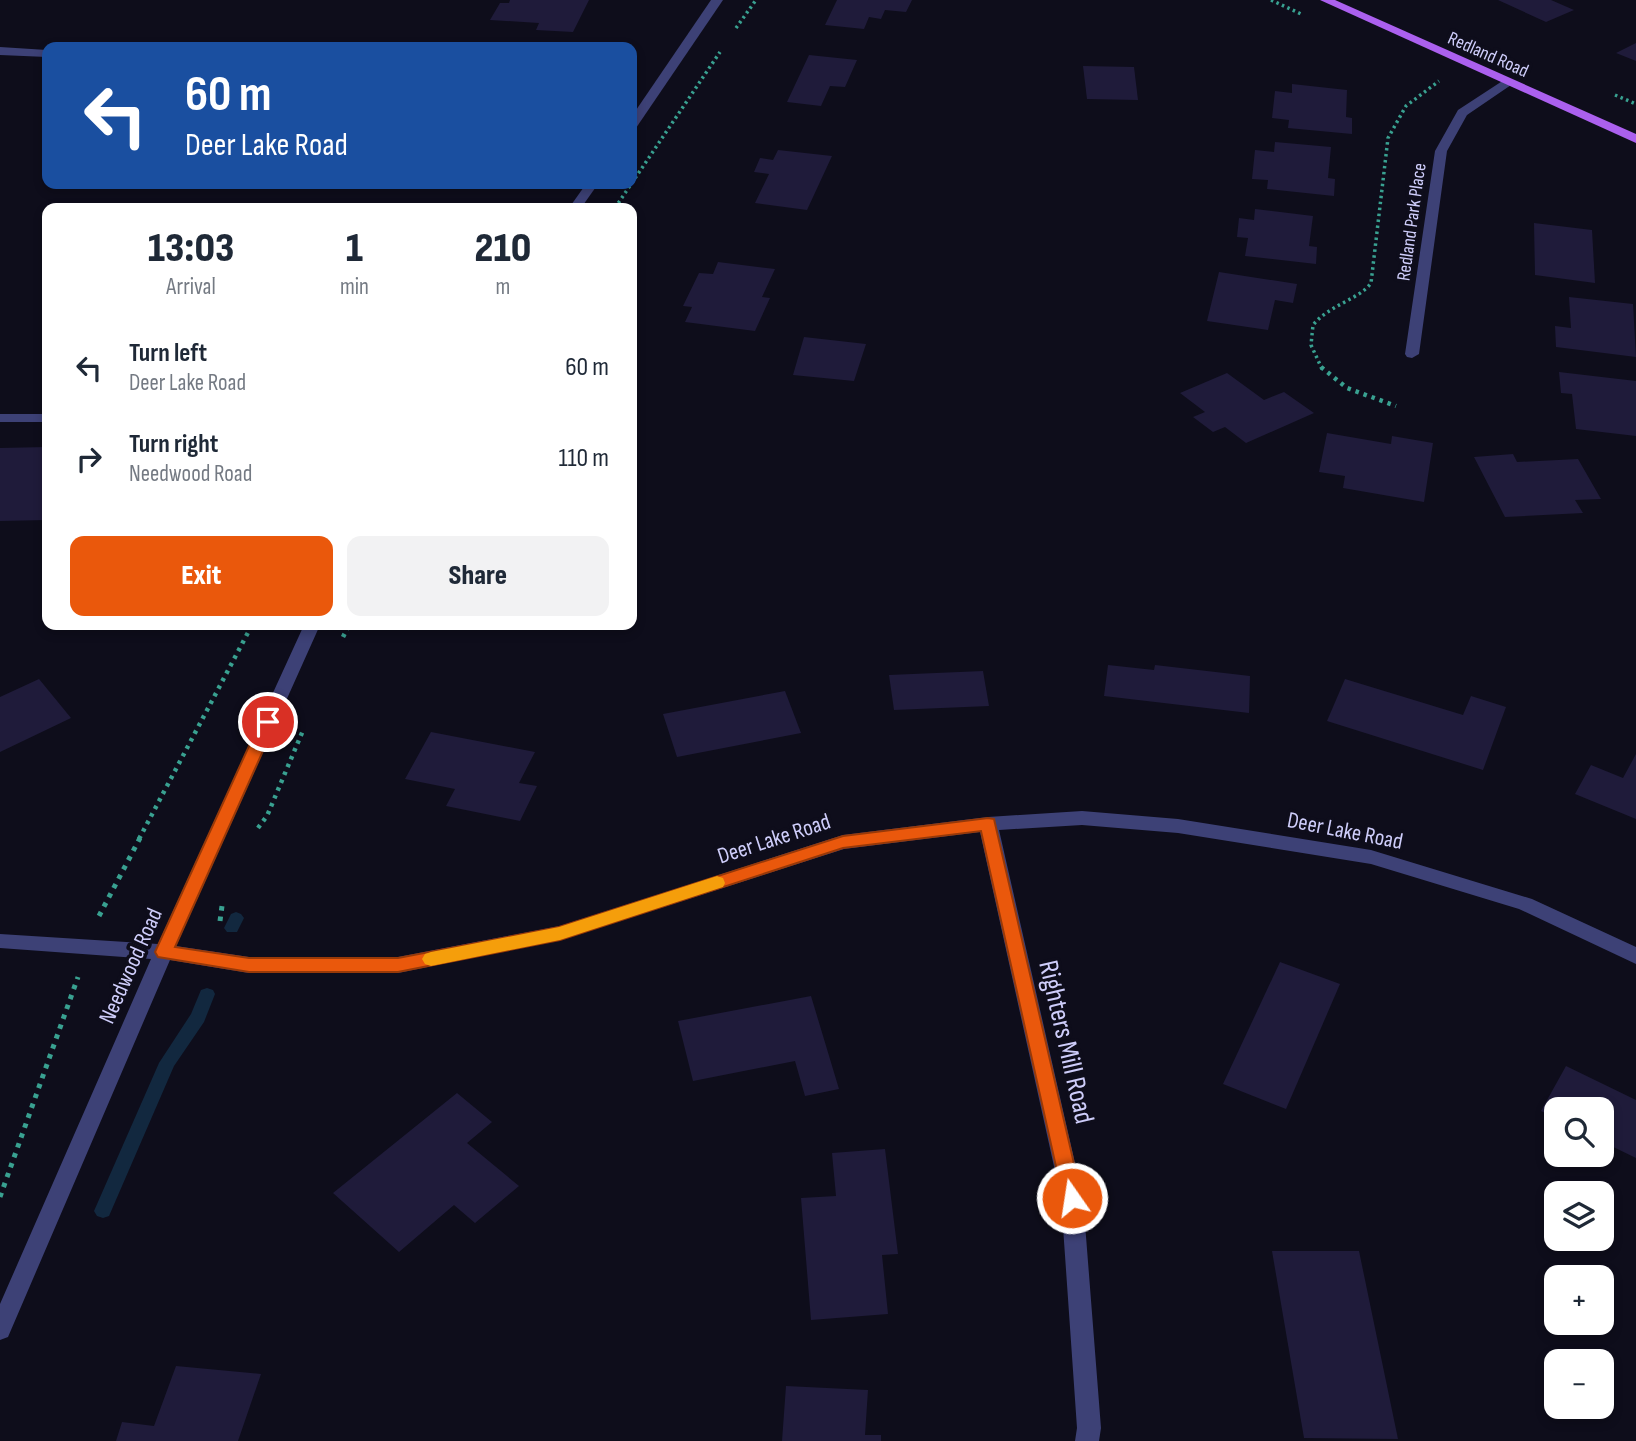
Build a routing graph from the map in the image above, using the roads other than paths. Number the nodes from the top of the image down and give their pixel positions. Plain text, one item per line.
1 (717, 0) edge
2 (1326, 0) edge
3 (0, 51) edge
4 (42, 54) edge
5 (1507, 82) junction
6 (637, 94) edge
7 (652, 95) junction
8 (637, 118) edge
9 (1636, 139) edge
10 (1412, 354) dead end
11 (0, 418) edge
12 (42, 418) edge
13 (310, 630) edge
14 (988, 824) junction
15 (0, 941) edge
16 (164, 952) junction
17 (1636, 956) edge
18 (0, 1329) edge
19 (1087, 1441) edge

1 - 7 street
2 - 5 main road, Redland Road
3 - 4 street
5 - 9 main road, Redland Road
5 - 10 street, Redland Park Place
6 - 7 street
7 - 8 street
11 - 12 street
13 - 16 street, Needwood Road
14 - 16 street, Deer Lake Road
14 - 17 street, Deer Lake Road
14 - 19 street, Righters Mill Road
15 - 16 street, Deer Lake Road
16 - 18 street, Needwood Road

